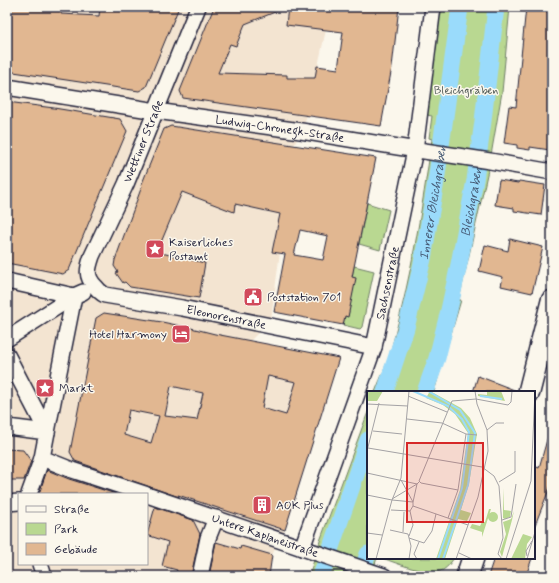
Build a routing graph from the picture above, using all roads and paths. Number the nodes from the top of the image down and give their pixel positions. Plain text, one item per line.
1 (198, 7) edge
2 (433, 7) edge
3 (7, 87) edge
4 (156, 111) junction
5 (422, 151) junction
6 (552, 172) edge
7 (7, 281) edge
8 (85, 286) junction
9 (552, 301) edge
10 (7, 339) edge
11 (374, 347) junction
12 (7, 356) edge
13 (529, 391) edge
14 (7, 428) edge
15 (47, 432) junction
16 (42, 458) junction
17 (29, 493) edge
18 (143, 493) edge
19 (148, 495) edge
20 (18, 502) edge
21 (7, 503) edge
22 (216, 518) junction
23 (308, 550) junction
24 (473, 559) edge
25 (40, 565) edge
26 (380, 575) edge
27 (44, 576) edge
28 (200, 576) edge
29 (467, 576) edge

1 - 4 street, Wettiner Straße
2 - 5 street, Sachsenstraße
3 - 4 street, Ludwig-Chronegk-Straße
4 - 5 street, Ludwig-Chronegk-Straße
4 - 8 street, Wettiner Straße
5 - 6 street, Ludwig-Chronegk-Straße
5 - 11 street, Sachsenstraße
7 - 8 street
8 - 10 street
8 - 11 street, Eleonorenstraße
8 - 15 street
9 - 13 main road
11 - 23 street, Sachsenstraße
12 - 15 street
14 - 15 street
15 - 16 street
16 - 17 street
16 - 18 street, Untere Kaplaneistraße
19 - 22 street, Untere Kaplaneistraße
20 - 21 street
22 - 23 street, Untere Kaplaneistraße
22 - 28 street
23 - 26 street, Untere Kaplaneistraße
24 - 29 main road
25 - 27 street

